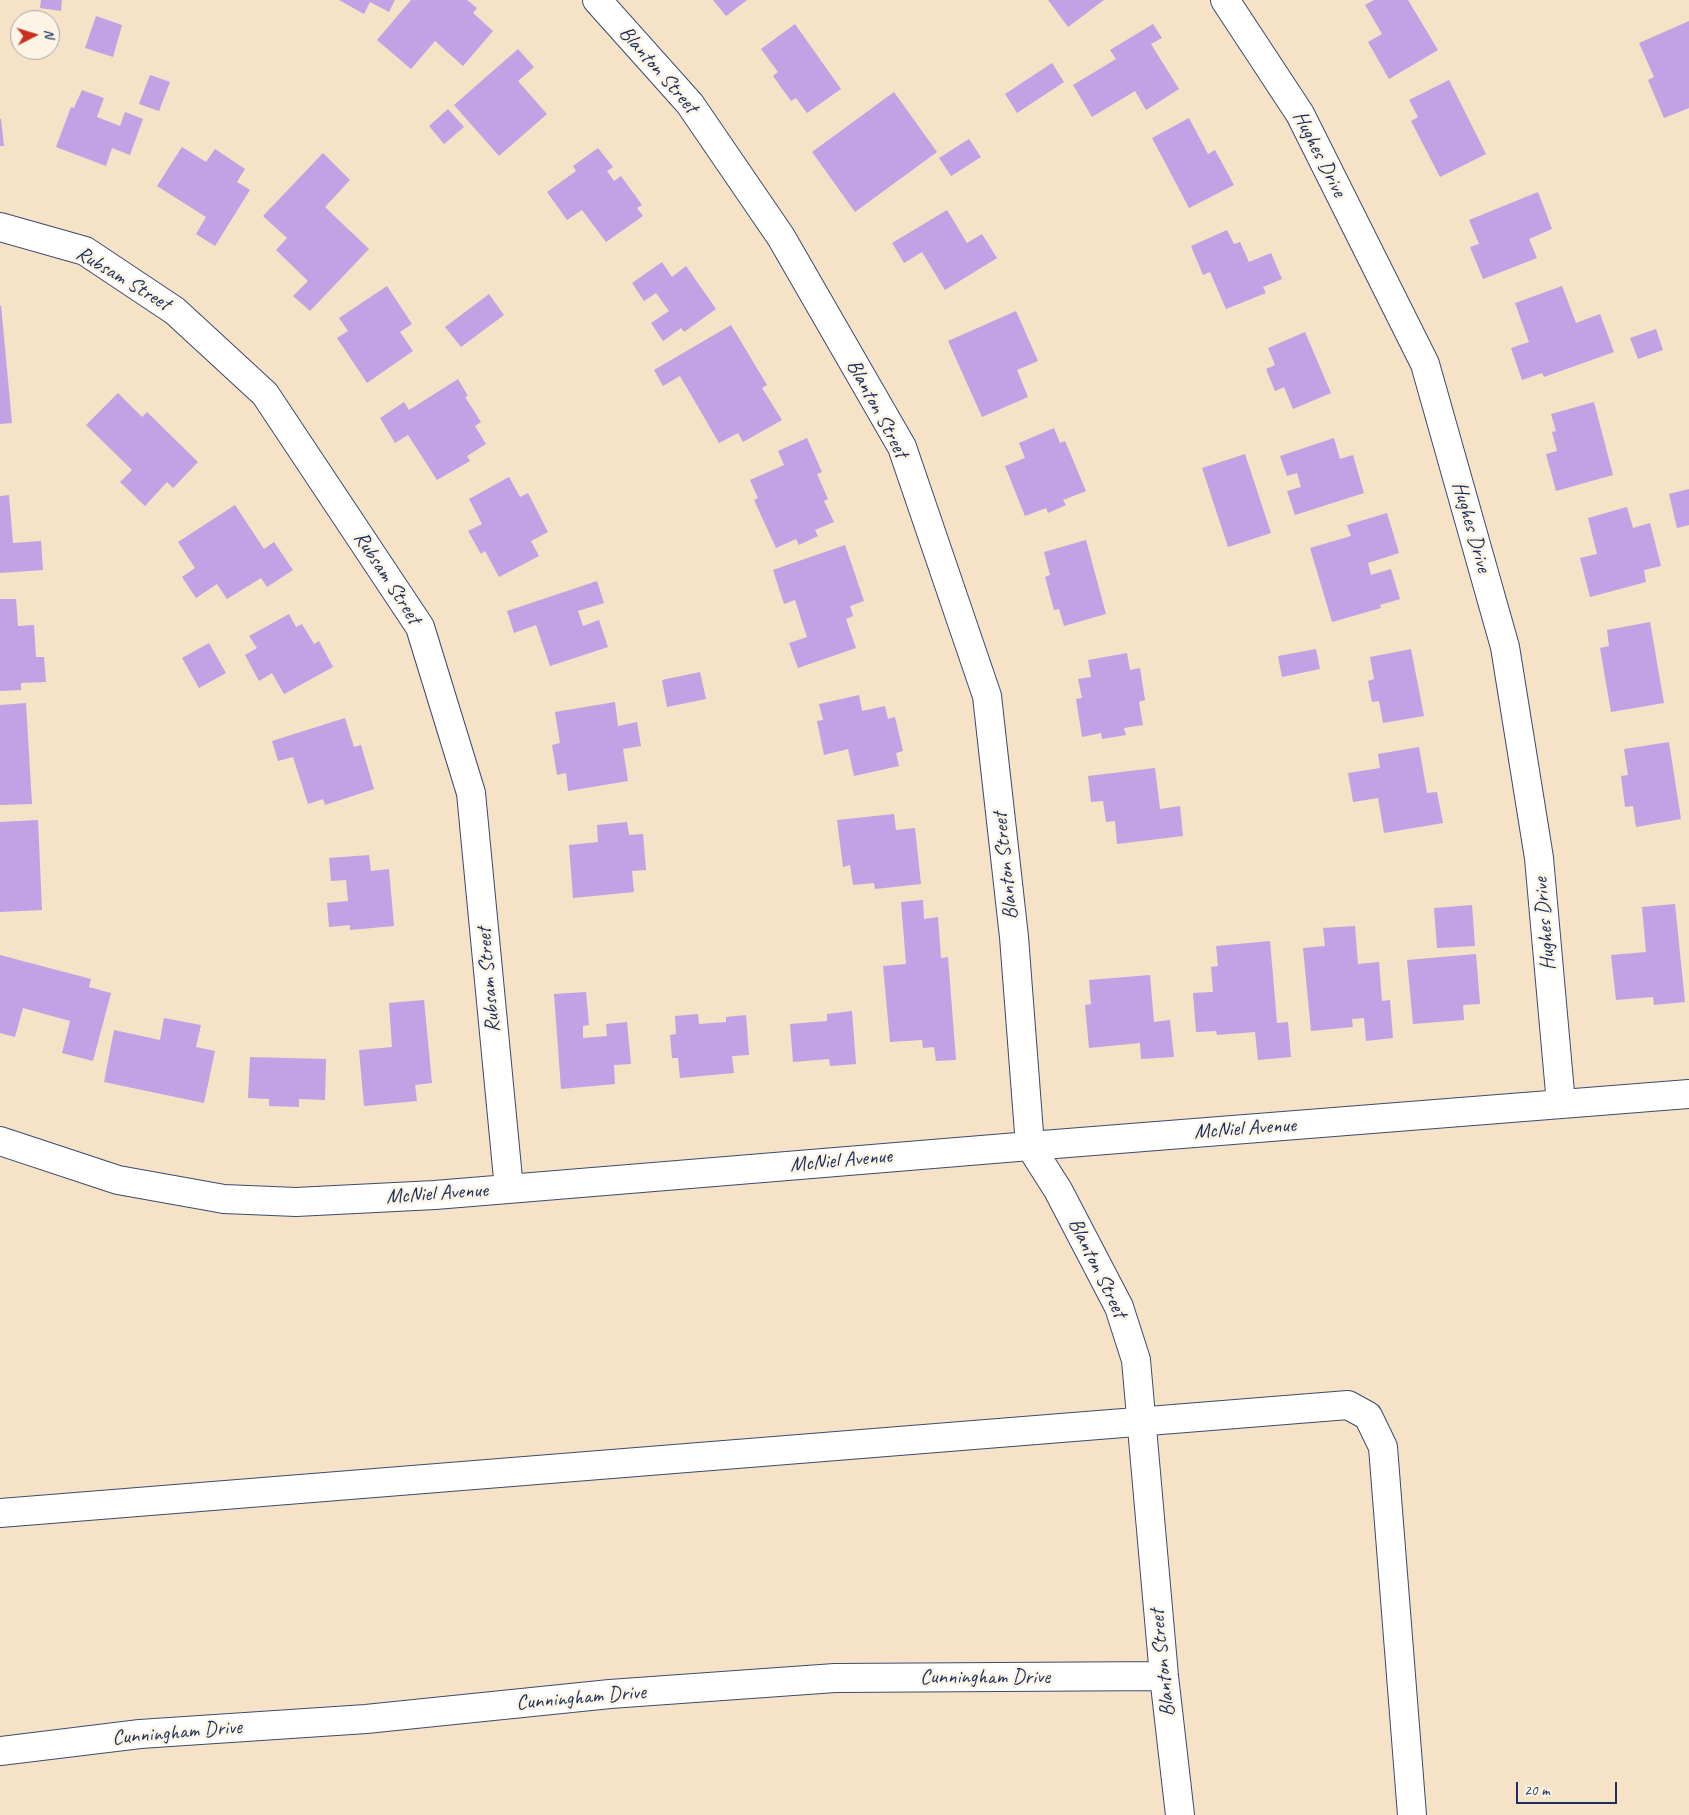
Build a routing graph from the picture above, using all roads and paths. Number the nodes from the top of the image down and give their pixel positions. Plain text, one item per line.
1 (597, 0) edge
2 (1225, 0) edge
3 (0, 227) edge
4 (1689, 1094) edge
5 (1561, 1104) junction
6 (0, 1141) edge
7 (1030, 1146) junction
8 (508, 1189) junction
9 (1142, 1421) junction
10 (0, 1513) edge
11 (1164, 1676) junction
12 (0, 1751) edge
13 (1180, 1815) edge
14 (1412, 1815) edge

1 - 7 street, Blanton Street
2 - 5 street, Hughes Drive
3 - 8 street, Rubsam Street
4 - 5 street, McNiel Avenue
5 - 7 street, McNiel Avenue
6 - 8 street, McNiel Avenue
7 - 8 street, McNiel Avenue
7 - 9 street, Blanton Street
9 - 10 street
9 - 11 street, Blanton Street
9 - 14 street
11 - 12 street, Cunningham Drive
11 - 13 street, Blanton Street

